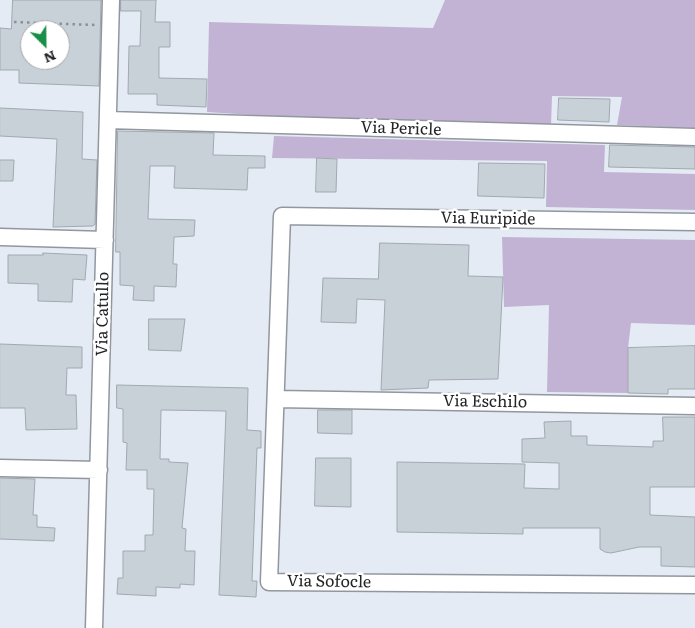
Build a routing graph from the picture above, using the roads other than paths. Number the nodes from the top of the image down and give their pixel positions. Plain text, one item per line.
1 (111, 0) edge
2 (108, 120) junction
3 (695, 138) edge
4 (282, 216) joint
5 (695, 222) edge
6 (0, 237) edge
7 (105, 240) junction
8 (276, 399) junction
9 (695, 406) edge
10 (0, 468) edge
11 (99, 470) junction
12 (695, 585) edge
13 (94, 628) edge

1 - 2 street, Via Catullo
2 - 3 street, Via Pericle
2 - 7 street, Via Catullo
4 - 5 street, Via Euripide
4 - 8 street, Via Sofocle
6 - 7 street
7 - 11 street, Via Catullo
8 - 9 street, Via Eschilo
8 - 12 street, Via Sofocle
10 - 11 street
11 - 13 street, Via Catullo

